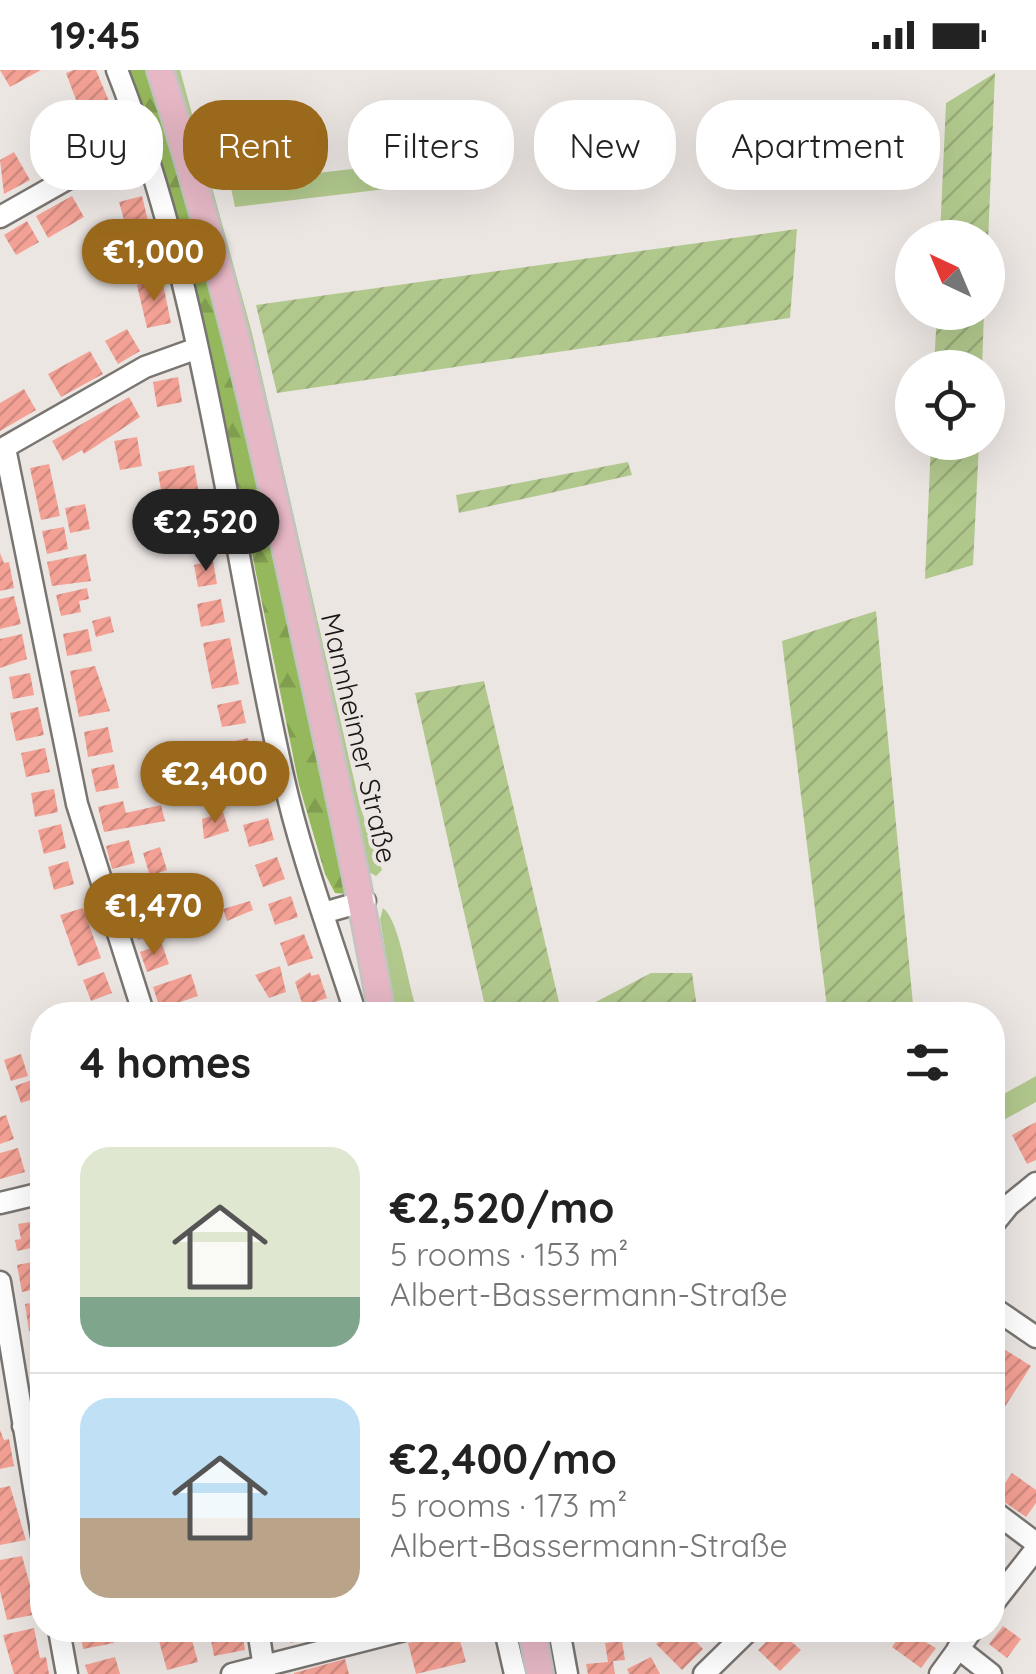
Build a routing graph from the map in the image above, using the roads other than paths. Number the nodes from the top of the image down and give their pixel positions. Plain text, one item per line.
1 (117, 70) edge
2 (160, 70) edge
3 (129, 100) edge
4 (48, 190) edge
5 (156, 190) edge
6 (0, 217) edge
7 (195, 349) junction
8 (2, 449) edge
9 (364, 901) junction
10 (323, 914) junction
11 (140, 1002) edge
12 (352, 1002) edge
13 (380, 1002) edge
14 (1036, 1184) edge
15 (30, 1196) edge
16 (0, 1203) edge
17 (1005, 1210) edge
18 (0, 1282) edge
19 (1005, 1317) edge
20 (1036, 1338) edge
21 (8, 1390) edge
22 (30, 1419) edge
23 (1005, 1521) edge
24 (1036, 1546) edge
25 (1005, 1587) edge
26 (61, 1642) edge
27 (260, 1642) edge
28 (363, 1642) edge
29 (508, 1642) edge
30 (534, 1642) edge
31 (561, 1642) edge
32 (737, 1642) edge
33 (963, 1642) edge
34 (958, 1648) junction
35 (264, 1670) edge
36 (67, 1674) edge
37 (232, 1674) edge
38 (515, 1674) edge
39 (540, 1674) edge
40 (567, 1674) edge
41 (704, 1674) edge
42 (940, 1674) edge
43 (991, 1674) edge

1 - 3 street
2 - 9 main road, Mannheimer Straße
4 - 6 street
5 - 7 street
7 - 8 street
7 - 10 street
8 - 11 street
9 - 10 street
9 - 13 main road, Mannheimer Straße
10 - 12 street
14 - 17 street
15 - 16 street
18 - 21 street
19 - 20 street
21 - 22 street
23 - 24 street
24 - 25 street
26 - 36 street
27 - 35 street
28 - 35 street
29 - 38 street
30 - 39 main road
31 - 40 street
32 - 41 street
33 - 34 street
34 - 42 street
34 - 43 street
35 - 37 street

